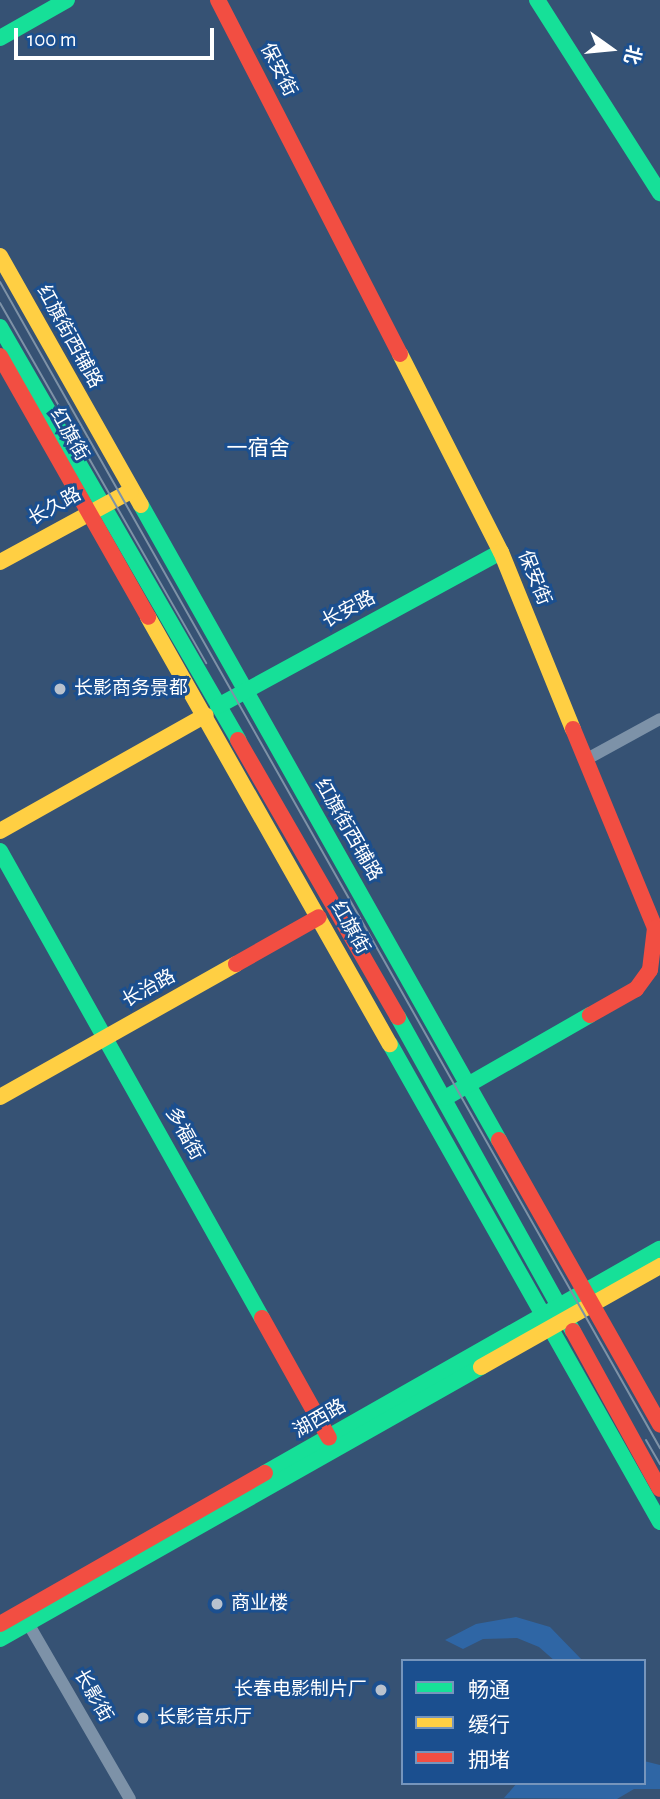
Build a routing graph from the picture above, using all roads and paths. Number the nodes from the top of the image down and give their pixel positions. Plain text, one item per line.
1 (67, 0) edge
2 (218, 0) edge
3 (537, 0) edge
4 (0, 38) edge
5 (660, 193) edge
6 (0, 256) edge
7 (0, 327) edge
8 (0, 356) edge
9 (131, 491) junction
10 (95, 508) junction
11 (501, 552) junction
12 (0, 562) edge
13 (245, 691) junction
14 (212, 711) junction
15 (660, 719) edge
16 (587, 758) junction
17 (0, 831) edge
18 (0, 852) edge
19 (319, 917) junction
20 (106, 1037) junction
21 (468, 1084) junction
22 (0, 1097) edge
23 (445, 1098) junction
24 (660, 1249) edge
25 (660, 1266) edge
26 (584, 1291) junction
27 (593, 1306) junction
28 (563, 1313) junction
29 (547, 1322) junction
30 (660, 1424) edge
31 (329, 1438) junction
32 (660, 1489) edge
33 (660, 1522) edge
34 (26, 1618) junction
35 (0, 1624) edge
36 (0, 1639) edge
37 (130, 1799) edge

1 - 4 street
2 - 11 street, 保安街
3 - 5 street
6 - 9 street, 红旗街西辅路
7 - 10 street, 红旗街
8 - 10 street, 红旗街
9 - 10 street, 长久路
9 - 13 street, 红旗街西辅路
10 - 12 street, 长久路
10 - 14 street, 红旗街
11 - 13 street, 长安路
11 - 16 street, 保安街
13 - 14 street, 长安路
13 - 21 street, 红旗街西辅路
14 - 17 street, 长安路
14 - 19 street, 红旗街
14 - 23 street, 红旗街
15 - 16 street
16 - 21 street, 保安街
18 - 20 street, 多福街
19 - 20 street, 长治路
19 - 29 street, 红旗街
20 - 22 street, 长治路
20 - 31 street, 多福街
21 - 23 street, 保安街
21 - 26 street, 红旗街西辅路
23 - 28 street, 红旗街
24 - 26 street, 湖西路
25 - 27 street, 湖西路
26 - 27 street, 红旗街西辅路
26 - 28 street, 湖西路
27 - 28 street, 湖西路
27 - 30 street, 红旗街西辅路
28 - 29 street, 湖西路
28 - 32 street, 红旗街
29 - 31 street, 湖西路
29 - 33 street, 红旗街
29 - 34 street, 湖西路
31 - 34 street, 湖西路
34 - 35 street, 湖西路
34 - 36 street, 湖西路
34 - 37 street, 长影街

